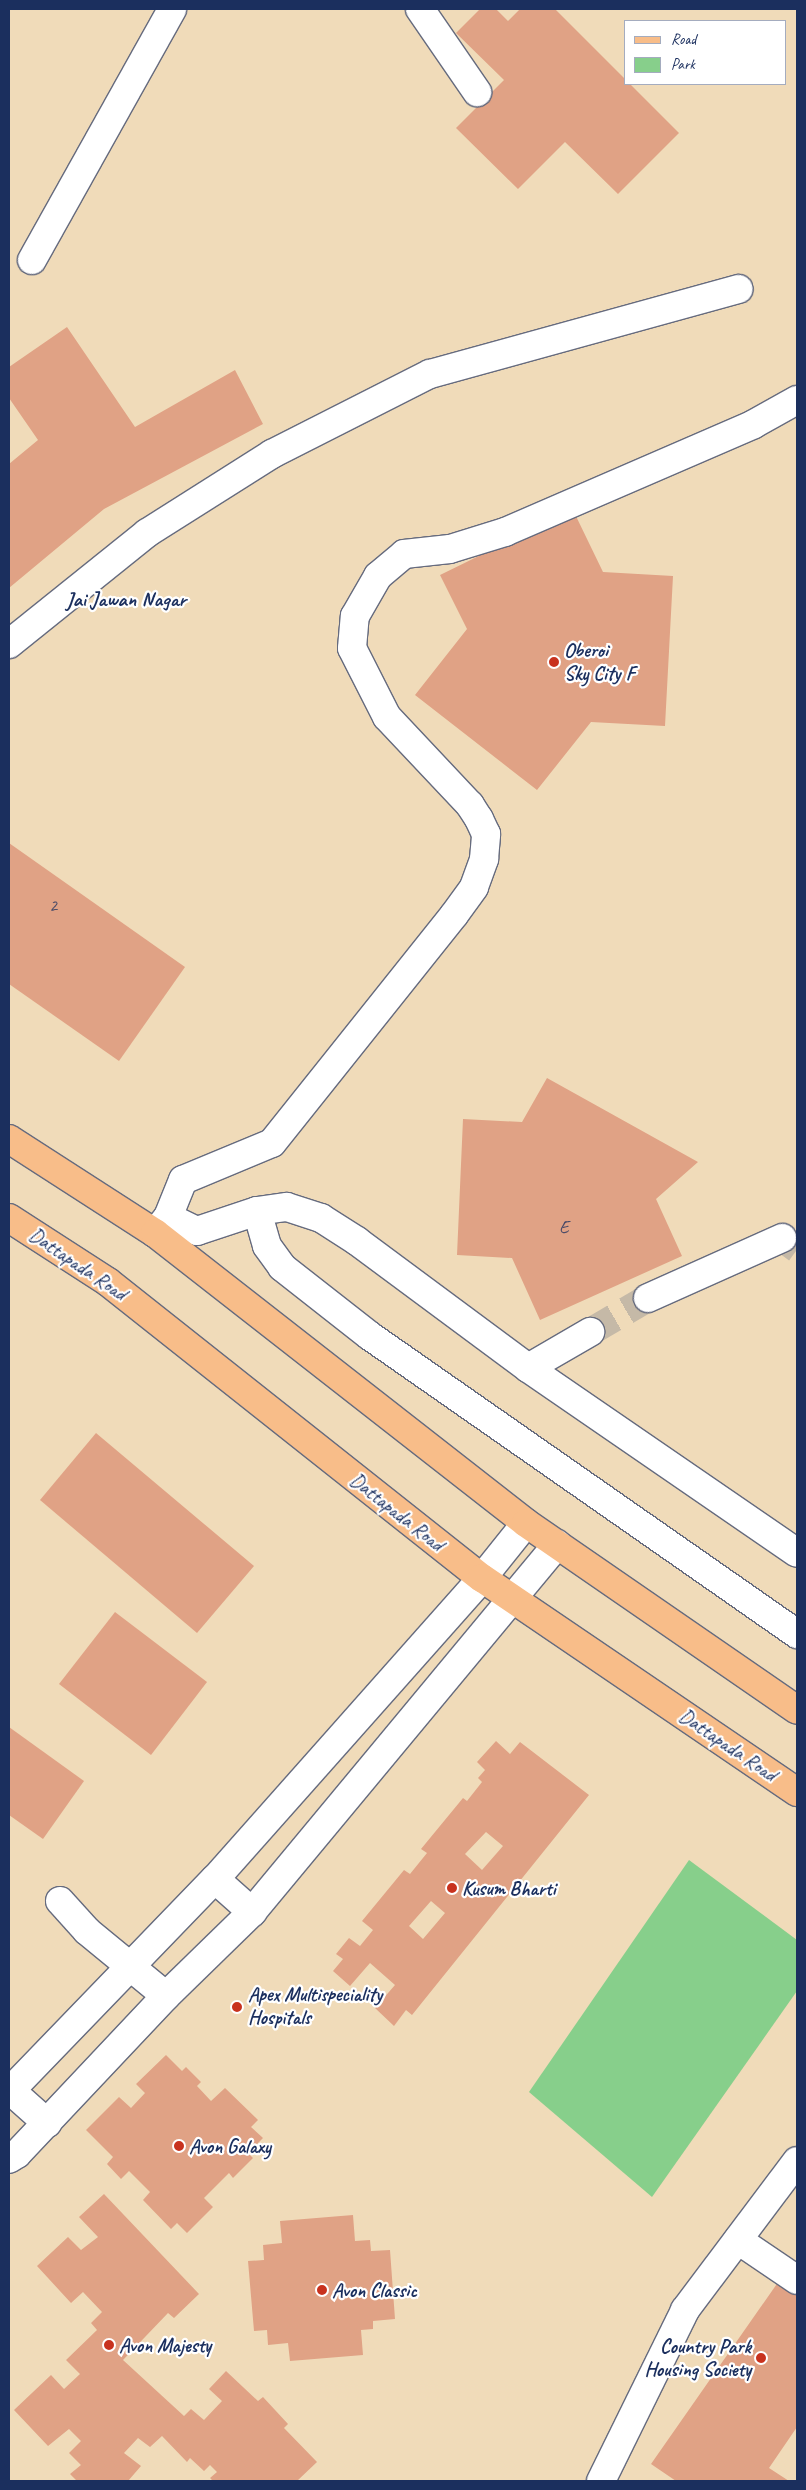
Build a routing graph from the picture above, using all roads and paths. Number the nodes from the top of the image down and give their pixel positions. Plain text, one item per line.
1 (172, 9) edge
2 (420, 9) edge
3 (477, 92) dead end
4 (32, 260) dead end
5 (738, 288) dead end
6 (797, 400) edge
7 (9, 644) edge
8 (9, 1139) edge
9 (257, 1211) junction
10 (9, 1218) edge
11 (161, 1225) junction
12 (782, 1238) dead end
13 (648, 1298) tunnel mouth
14 (590, 1332) tunnel mouth
15 (528, 1368) junction
16 (526, 1523) junction
17 (557, 1544) junction
18 (797, 1553) edge
19 (482, 1578) junction
20 (512, 1599) junction
21 (797, 1634) edge
22 (797, 1710) edge
23 (797, 1792) edge
24 (215, 1879) junction
25 (60, 1901) dead end
26 (252, 1912) junction
27 (129, 1966) junction
28 (166, 1996) junction
29 (10, 2091) edge
30 (47, 2123) junction
31 (9, 2160) edge
32 (797, 2161) edge
33 (738, 2240) junction
34 (797, 2280) edge
35 (601, 2481) edge

1 - 4 street
2 - 3 street
5 - 7 street
6 - 11 street
8 - 11 main road
9 - 11 street
9 - 15 street
9 - 21 street
10 - 19 main road, Dattapada Road
11 - 16 main road
12 - 13 street
14 - 15 street
15 - 18 street
16 - 17 main road
16 - 19 street
17 - 20 street
17 - 22 main road
19 - 20 main road, Dattapada Road
19 - 24 street
20 - 23 main road, Dattapada Road
20 - 26 street
24 - 26 street
24 - 27 street
25 - 27 street
26 - 28 street
27 - 28 street
27 - 29 street
28 - 30 street
29 - 30 street
30 - 31 street
32 - 33 street
33 - 34 street
33 - 35 street

